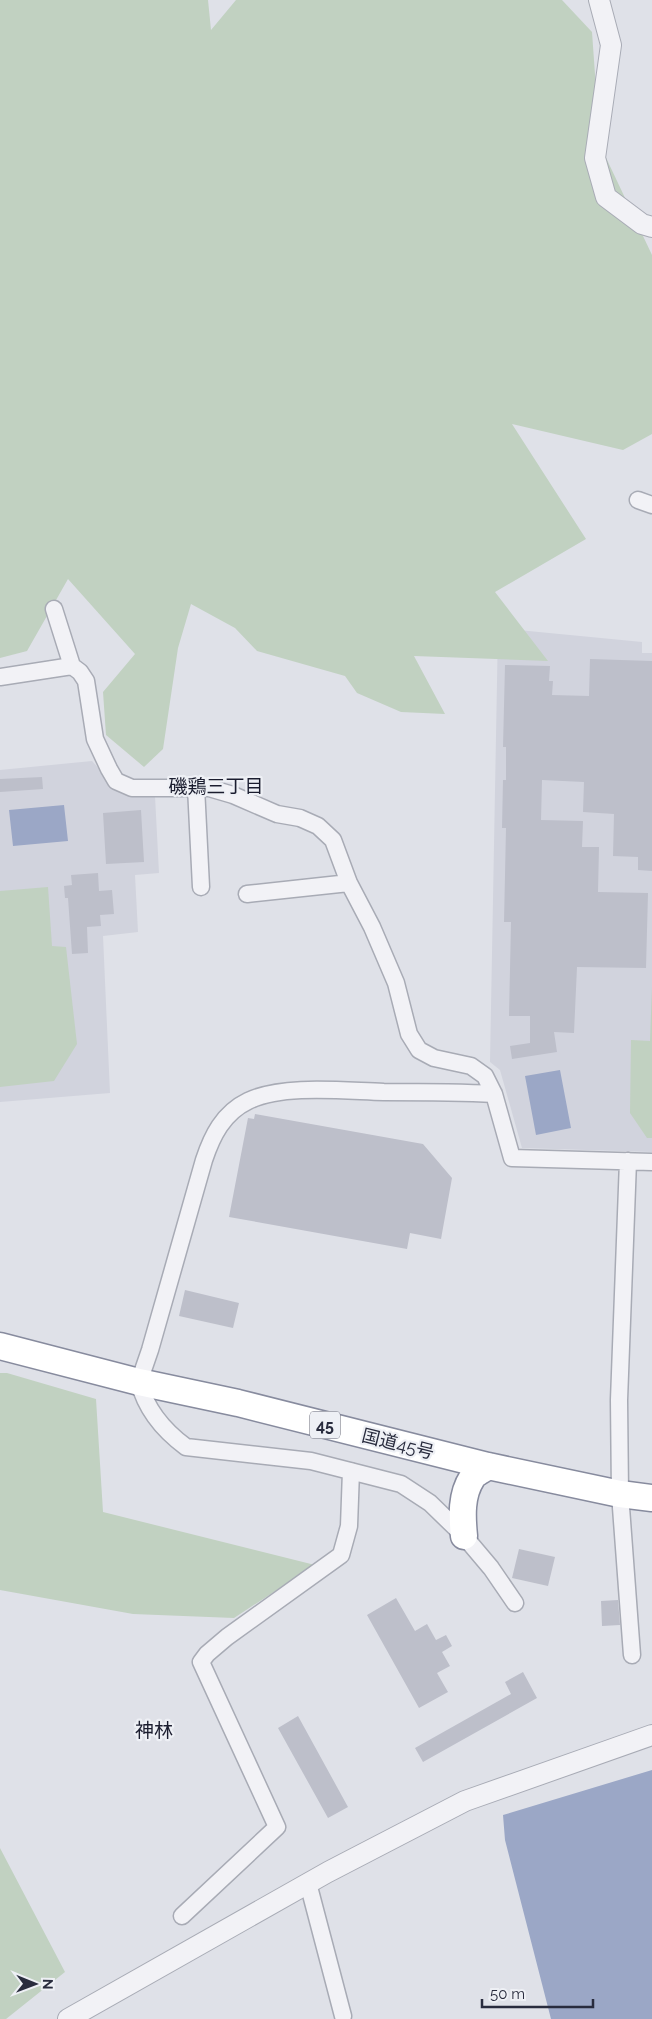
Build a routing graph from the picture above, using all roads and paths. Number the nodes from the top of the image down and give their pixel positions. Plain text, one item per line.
1 (599, 0) edge
2 (652, 227) edge
3 (54, 609) dead end
4 (72, 666) junction
5 (0, 677) edge
6 (196, 786) junction
7 (349, 883) junction
8 (201, 887) dead end
9 (248, 894) dead end
10 (494, 1094) junction
11 (628, 1161) junction
12 (652, 1162) edge
13 (0, 1346) edge
14 (139, 1382) junction
15 (488, 1466) junction
16 (350, 1471) junction
17 (620, 1494) junction
18 (652, 1498) edge
19 (464, 1536) junction
20 (516, 1603) dead end
21 (632, 1655) dead end
22 (652, 1735) edge
23 (308, 1883) junction
24 (182, 1916) dead end
25 (343, 2016) dead end
26 (68, 2019) edge

1 - 2 street
3 - 4 street
4 - 5 street
4 - 6 street
6 - 7 street
6 - 8 street
7 - 9 street
7 - 10 street
10 - 11 street
10 - 14 street
11 - 12 street
11 - 17 street
13 - 14 highway, 国道45号 / 45
14 - 15 highway, 国道45号 / 45
14 - 16 street
15 - 17 highway, 国道45号 / 45
15 - 19 highway
16 - 19 street
16 - 24 street
17 - 18 highway, 国道45号 / 45
17 - 21 street
19 - 20 street
22 - 23 street
23 - 25 street
23 - 26 street

